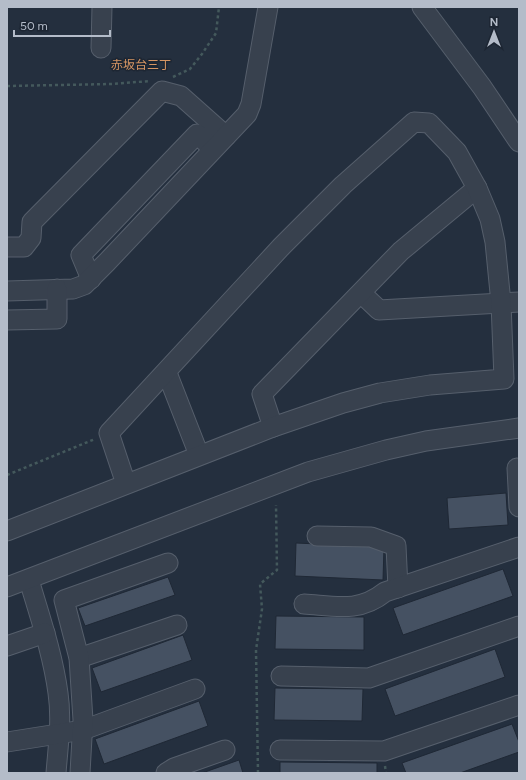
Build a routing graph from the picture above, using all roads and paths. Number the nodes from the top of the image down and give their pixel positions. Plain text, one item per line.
1 (102, 7) edge
2 (219, 7) edge
3 (268, 7) edge
4 (422, 7) edge
5 (101, 48) dead end
6 (166, 79) dead end
7 (152, 81) dead end
8 (7, 86) edge
9 (226, 136) junction
10 (519, 142) edge
11 (477, 188) junction
12 (7, 247) edge
13 (58, 289) junction
14 (7, 291) edge
15 (361, 292) junction
16 (510, 302) edge
17 (7, 320) edge
18 (167, 373) junction
19 (273, 427) junction
20 (519, 428) edge
21 (109, 434) junction
22 (199, 455) junction
23 (516, 468) dead end
24 (7, 475) edge
25 (126, 484) junction
26 (276, 505) dead end
27 (519, 507) edge
28 (7, 531) edge
29 (317, 536) dead end
30 (519, 547) edge
31 (168, 563) dead end
32 (29, 580) junction
33 (7, 587) edge
34 (398, 588) junction
35 (304, 604) dead end
36 (176, 624) dead end
37 (519, 626) edge
38 (45, 634) junction
39 (7, 646) edge
40 (79, 658) junction
41 (281, 676) dead end
42 (195, 689) dead end
43 (519, 705) edge
44 (83, 730) junction
45 (60, 732) junction
46 (7, 742) edge
47 (225, 750) dead end
48 (280, 750) dead end
49 (385, 765) dead end
50 (56, 773) edge
51 (80, 773) edge
52 (166, 773) edge
53 (258, 773) edge
54 (386, 773) edge

1 - 5 street
2 - 6 path
3 - 9 street
4 - 10 street
7 - 8 path
9 - 12 street
9 - 13 street
11 - 15 street
11 - 16 street
11 - 18 street
13 - 14 street
13 - 17 street
15 - 16 street
15 - 19 street
16 - 19 street
18 - 21 street
18 - 22 street
19 - 22 street
20 - 32 street
21 - 24 path
21 - 25 street
22 - 25 street
23 - 27 street
25 - 28 street
26 - 53 path
29 - 34 street
30 - 34 street
31 - 40 street
32 - 33 street
32 - 38 street
34 - 35 street
36 - 40 street
37 - 41 street
38 - 39 street
38 - 45 street
40 - 44 street
42 - 44 street
43 - 48 street
44 - 45 street
44 - 51 street
45 - 46 street
45 - 50 street
47 - 52 street
49 - 54 path

